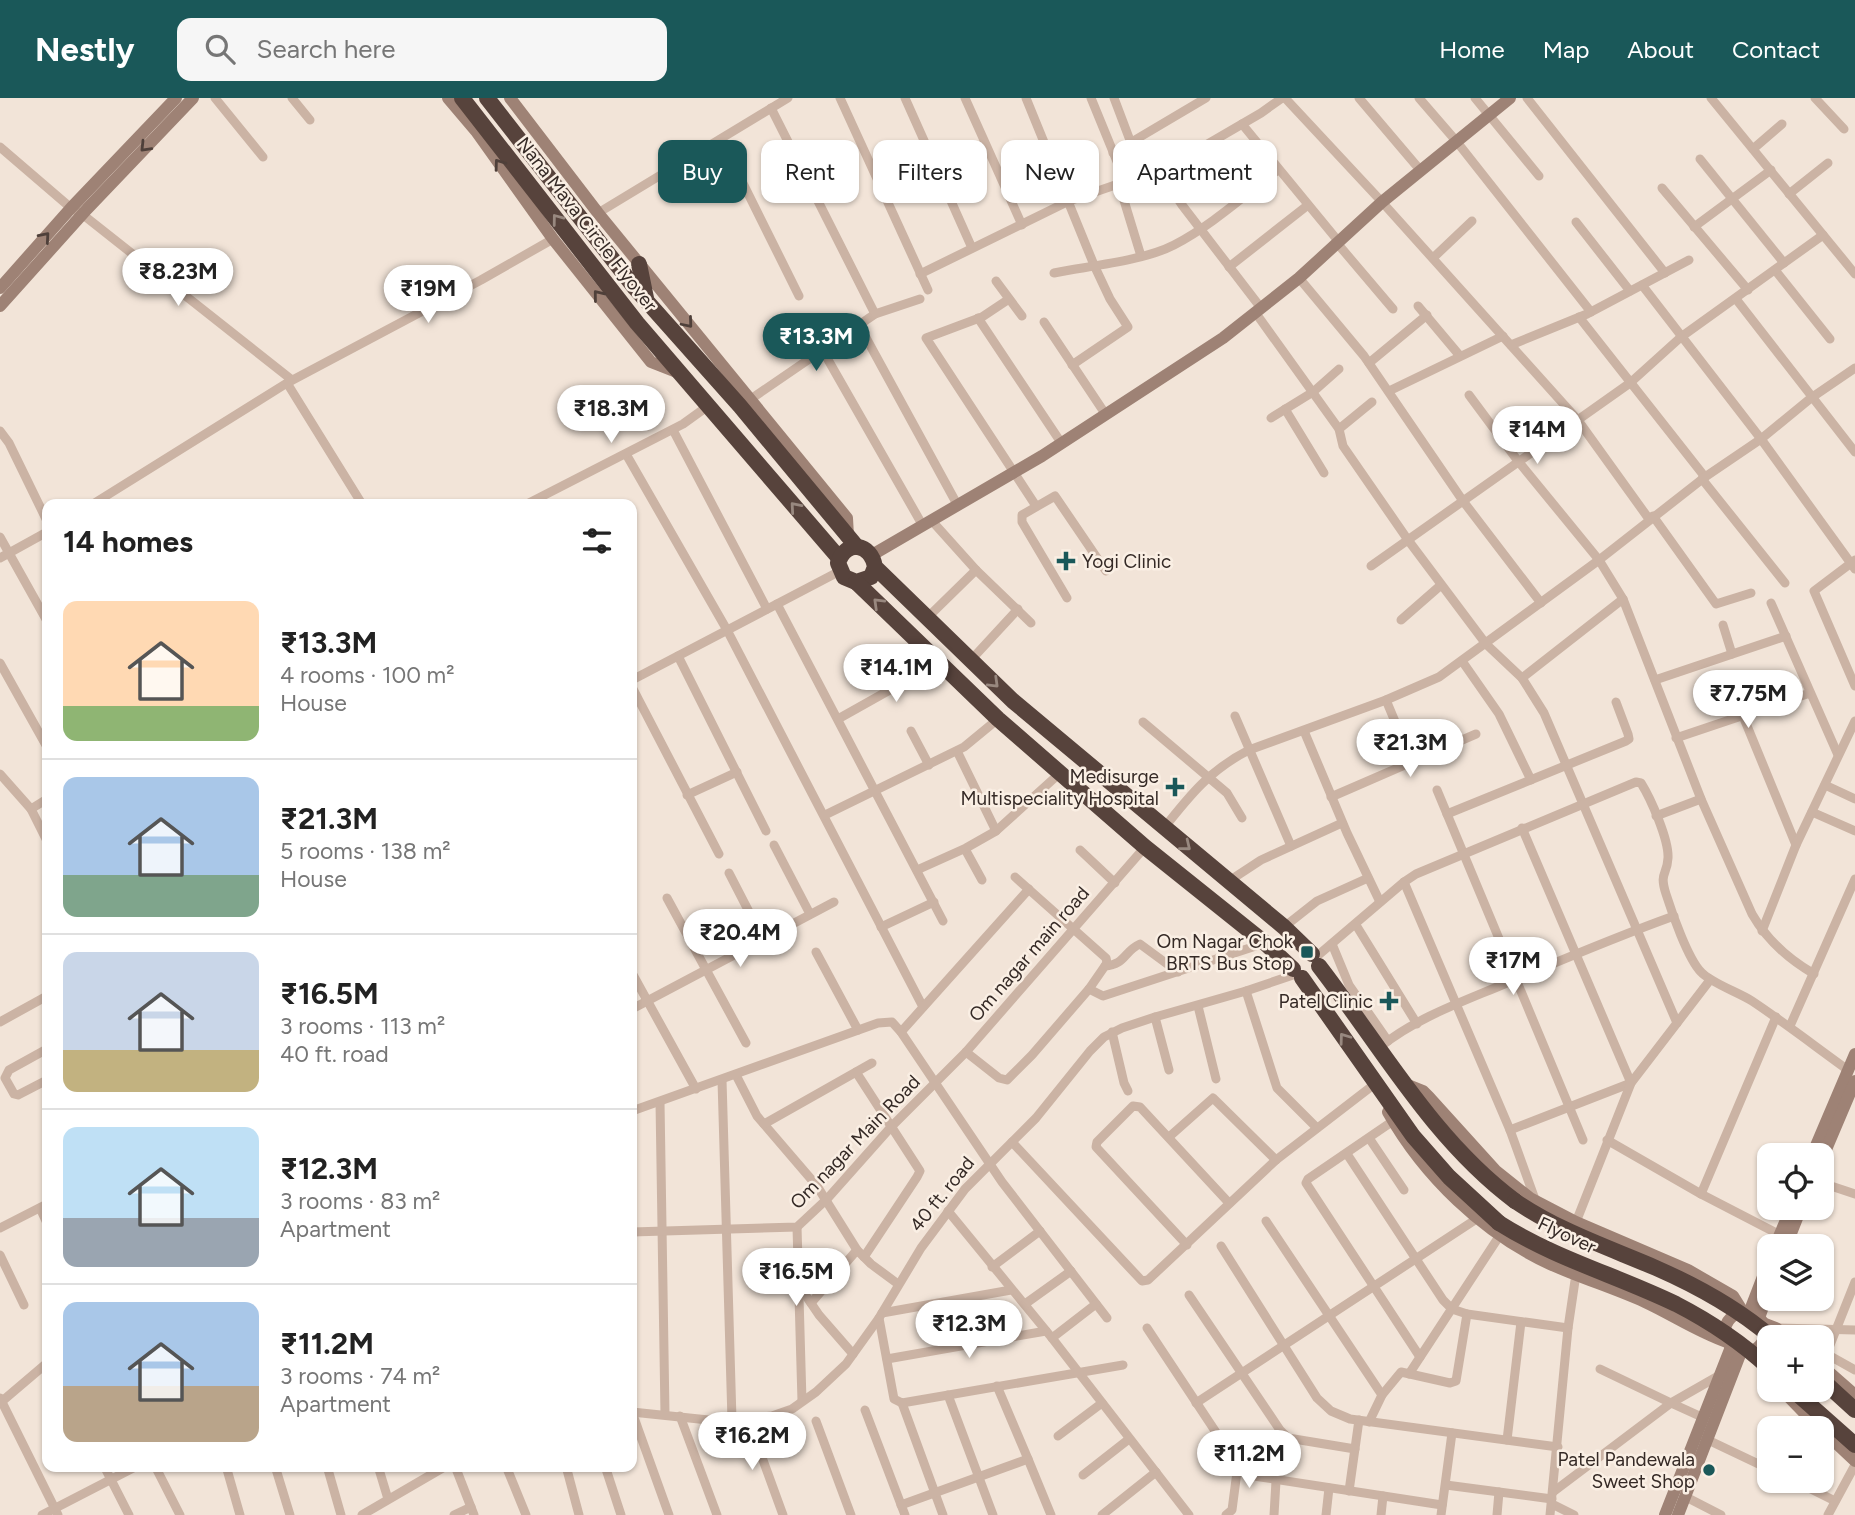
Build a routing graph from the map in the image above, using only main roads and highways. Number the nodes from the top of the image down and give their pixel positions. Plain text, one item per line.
1 (462, 98) edge
2 (487, 98) edge
3 (639, 264) road end
4 (647, 300) junction
5 (852, 541) junction
6 (873, 561) junction
7 (839, 565) junction
8 (856, 582) junction
9 (1315, 959) junction
10 (1297, 974) junction
11 (1761, 1325) edge
12 (1757, 1358) edge
13 (1834, 1391) edge
14 (1807, 1402) edge
15 (1855, 1410) edge
16 (1855, 1445) edge

7 -> 1 highway, Nana Mava Circle Flyover
2 - 4 highway, Nana Mava Circle Flyover
3 - 4 highway
4 - 5 highway, Nana Mava Circle Flyover
5 - 6 highway
5 - 7 highway
6 - 8 highway
6 -> 9 highway, Flyover
7 - 8 highway
10 -> 8 highway, Flyover
9 - 10 highway
9 - 10 highway
9 - 11 highway, Flyover, bridge
12 -> 10 highway, Flyover, bridge
13 - 15 highway
14 - 16 highway

